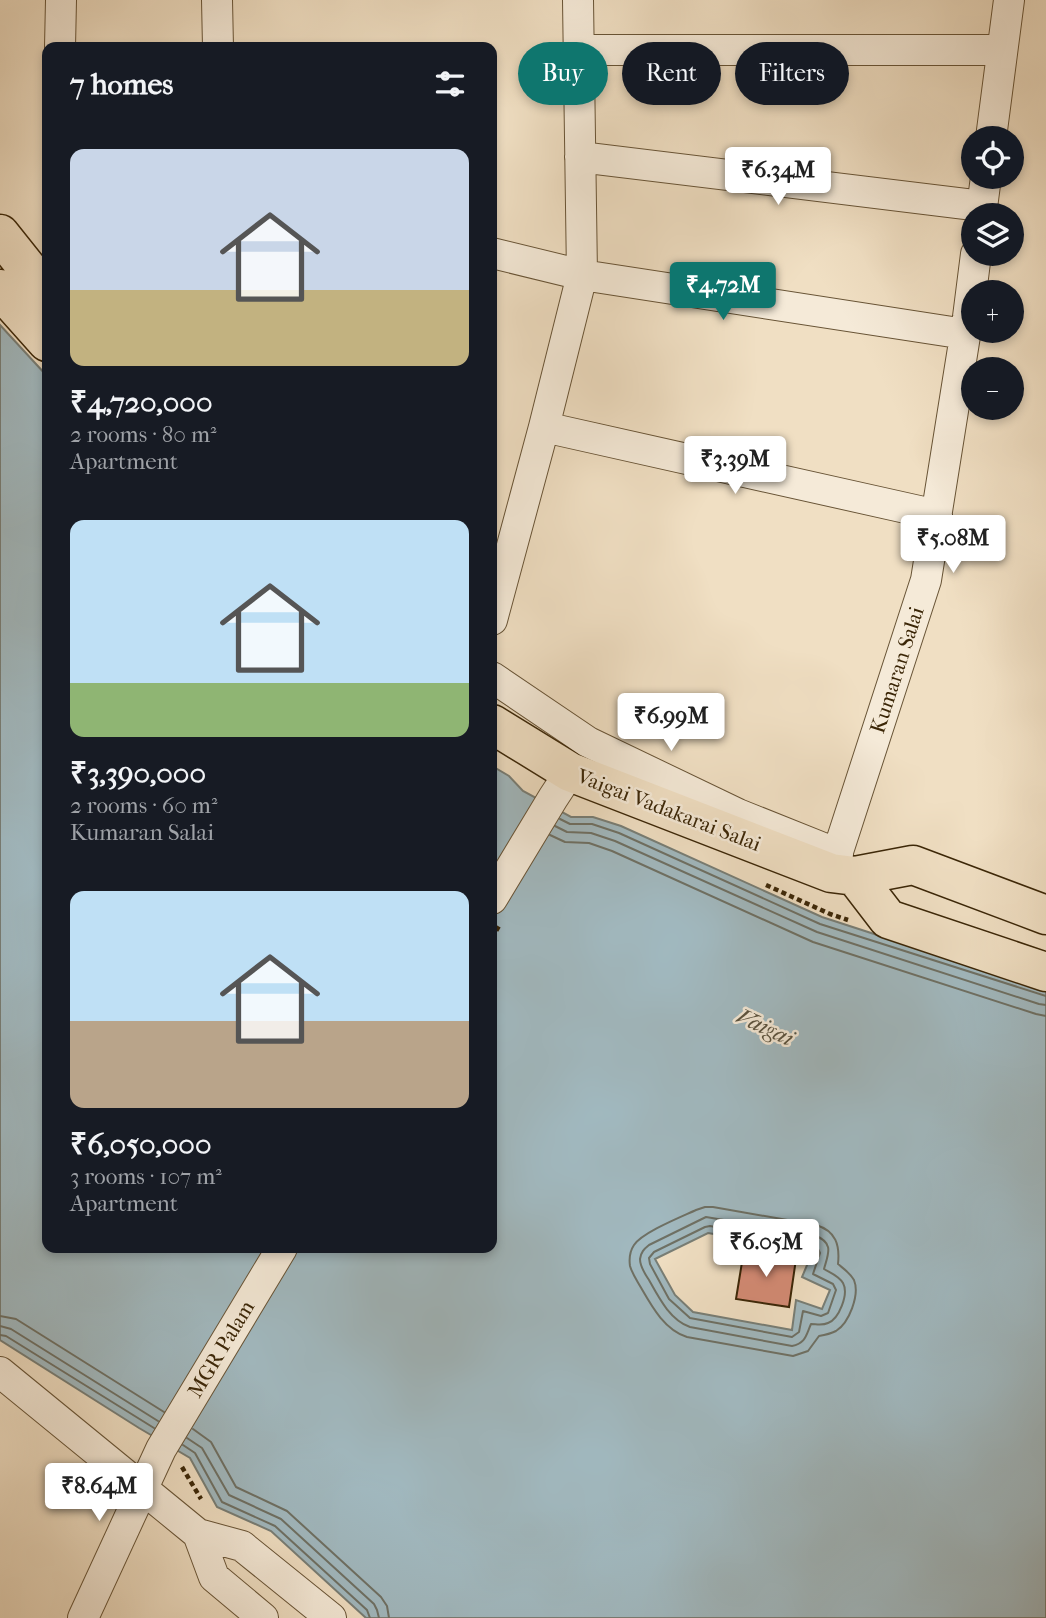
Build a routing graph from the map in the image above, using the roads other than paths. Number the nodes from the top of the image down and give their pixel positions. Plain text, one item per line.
1 (61, 0) edge
2 (217, 0) edge
3 (578, 0) edge
4 (1009, 0) edge
5 (61, 42) edge
6 (218, 42) edge
7 (579, 42) edge
8 (608, 50) edge
9 (1002, 50) junction
10 (580, 105) edge
11 (992, 126) edge
12 (580, 157) junction
13 (983, 199) edge
14 (0, 234) edge
15 (497, 254) edge
16 (582, 275) junction
17 (42, 287) edge
18 (0, 289) edge
19 (961, 333) edge
20 (42, 336) edge
21 (964, 343) edge
22 (544, 427) junction
23 (937, 515) junction
24 (497, 601) edge
25 (497, 680) edge
26 (497, 728) edge
27 (562, 785) junction
28 (841, 868) junction
29 (497, 891) edge
30 (1046, 915) edge
31 (1046, 972) edge
32 (279, 1253) edge
33 (0, 1372) edge
34 (143, 1489) junction
35 (198, 1534) junction
36 (83, 1618) edge
37 (263, 1618) edge
38 (331, 1618) edge

1 - 5 street
2 - 6 street
3 - 7 street
4 - 9 street
8 - 9 street
9 - 11 street
10 - 12 street
12 - 13 street
12 - 16 street
14 - 17 main road
15 - 16 street
16 - 19 street
16 - 22 street
18 - 20 main road
21 - 23 street, Kumaran Salai
22 - 23 street
22 - 24 street
23 - 28 street, Kumaran Salai
25 - 28 street
26 - 27 main road, Vaigai Vadakarai Salai
27 - 28 main road, Vaigai Vadakarai Salai
27 - 29 street
28 - 30 main road
28 - 31 main road
32 - 34 street, MGR Palam
33 - 34 street
34 - 35 street
34 - 36 street, MGR Palam
35 - 37 street
35 - 38 street

